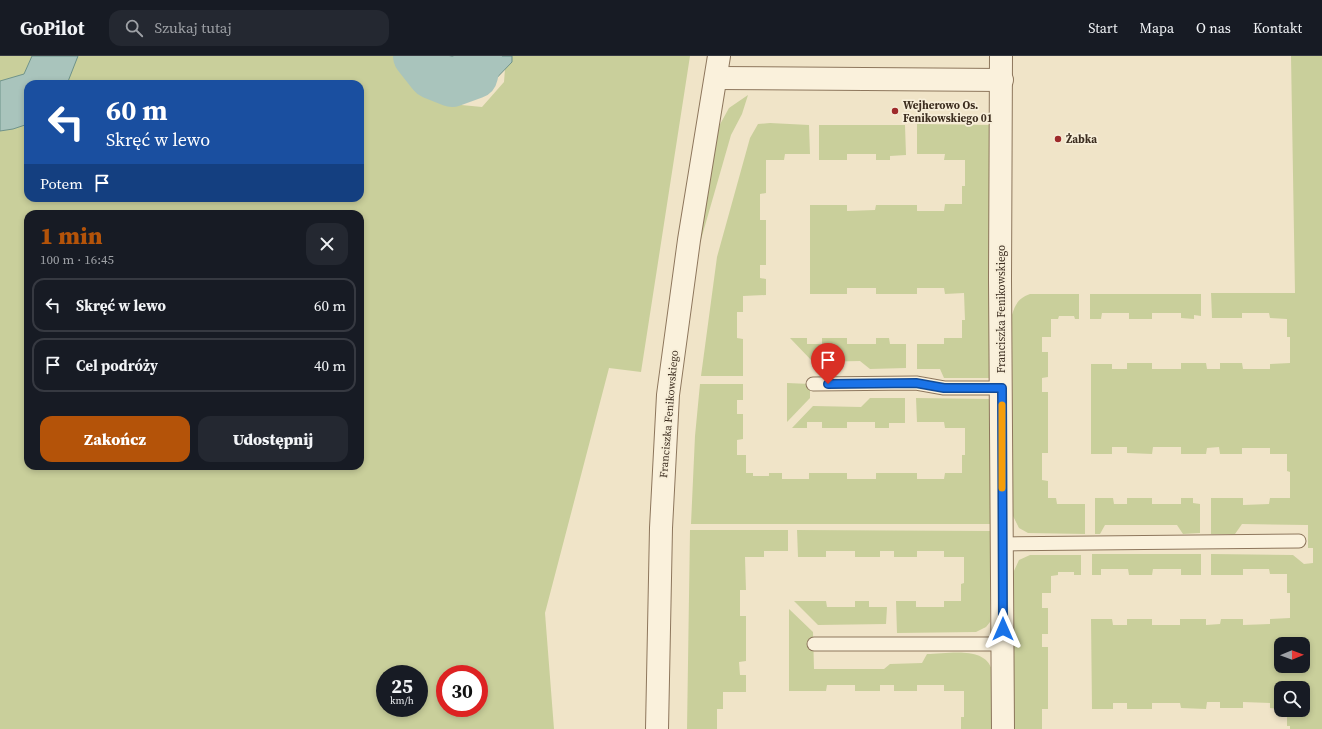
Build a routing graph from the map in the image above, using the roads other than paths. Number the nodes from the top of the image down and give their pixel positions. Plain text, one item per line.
1 (719, 56) edge
2 (1001, 56) edge
3 (716, 78) junction
4 (1002, 80) junction
5 (814, 384) dead end
6 (1002, 388) junction
7 (1299, 541) dead end
8 (1003, 544) junction
9 (814, 644) dead end
10 (1003, 644) junction
11 (657, 729) edge
12 (1003, 729) edge

1 - 3 street, Franciszka Fenikowskiego
2 - 4 street, Franciszka Fenikowskiego
3 - 4 street
3 - 11 street, Franciszka Fenikowskiego
4 - 6 street, Franciszka Fenikowskiego
5 - 6 lane
6 - 8 street, Franciszka Fenikowskiego
7 - 8 lane
8 - 10 street, Franciszka Fenikowskiego
9 - 10 lane
10 - 12 street, Franciszka Fenikowskiego

